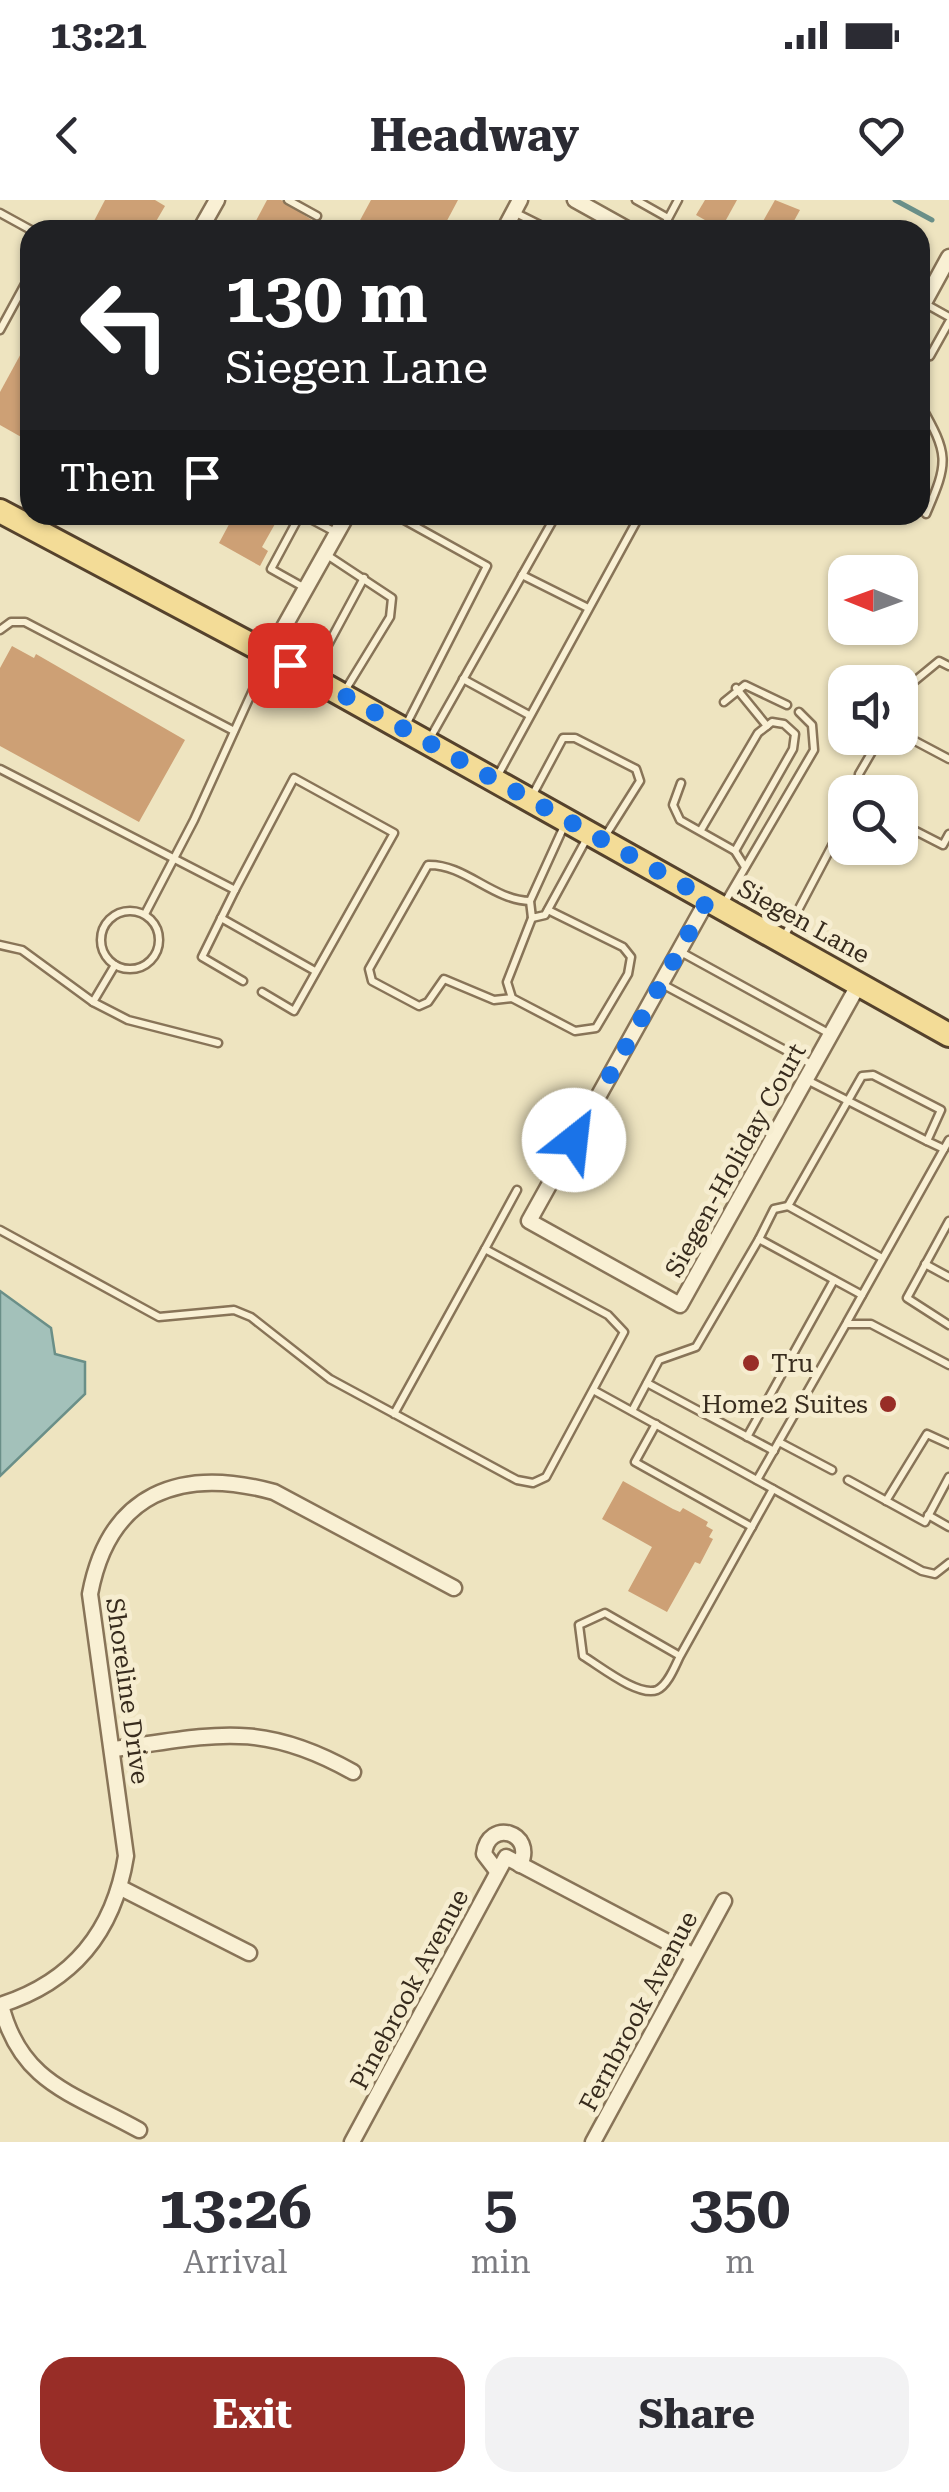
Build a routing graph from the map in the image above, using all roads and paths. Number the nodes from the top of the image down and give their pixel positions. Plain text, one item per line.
1 (288, 200) edge
2 (574, 200) edge
3 (636, 200) edge
4 (678, 200) edge
5 (317, 216) dead end
6 (668, 218) joint
7 (611, 220) edge
8 (949, 257) edge
9 (930, 291) edge
10 (20, 293) edge
11 (949, 319) edge
12 (0, 330) edge
13 (930, 356) edge
14 (930, 422) edge
15 (930, 505) edge
16 (44, 525) edge
17 (297, 525) edge
18 (320, 525) edge
19 (342, 525) edge
20 (414, 525) edge
21 (550, 525) edge
22 (634, 525) edge
23 (337, 534) junction
24 (325, 554) junction
25 (522, 575) junction
26 (364, 578) junction
27 (306, 589) junction
28 (588, 608) junction
29 (0, 630) edge
30 (270, 654) junction
31 (949, 666) edge
32 (311, 677) junction
33 (918, 678) edge
34 (464, 679) junction
35 (736, 688) junction
36 (343, 694) junction
37 (724, 702) dead end
38 (787, 705) dead end
39 (799, 712) dead end
40 (529, 715) junction
41 (767, 726) junction
42 (404, 728) junction
43 (234, 731) junction
44 (428, 742) junction
45 (918, 742) edge
46 (949, 760) edge
47 (0, 769) edge
48 (494, 782) junction
49 (681, 784) dead end
50 (529, 802) junction
51 (566, 822) junction
52 (701, 830) junction
53 (918, 832) edge
54 (949, 834) edge
55 (595, 838) junction
56 (735, 851) junction
57 (828, 853) edge
58 (173, 860) junction
59 (745, 867) junction
60 (236, 890) junction
61 (530, 901) junction
62 (715, 903) junction
63 (548, 910) junction
64 (144, 914) junction
65 (221, 918) junction
66 (532, 918) junction
67 (782, 941) junction
68 (0, 945) edge
69 (679, 951) junction
70 (114, 965) junction
71 (315, 971) junction
72 (243, 981) dead end
73 (860, 982) junction
74 (660, 984) junction
75 (262, 992) dead end
76 (512, 998) junction
77 (94, 1002) junction
78 (946, 1027) edge
79 (831, 1034) junction
80 (218, 1043) dead end
81 (810, 1072) junction
82 (847, 1100) junction
83 (926, 1140) junction
84 (949, 1140) edge
85 (944, 1149) junction
86 (517, 1190) dead end
87 (788, 1206) junction
88 (949, 1222) edge
89 (0, 1230) edge
90 (758, 1238) junction
91 (485, 1249) junction
92 (882, 1258) junction
93 (926, 1264) junction
94 (949, 1277) edge
95 (834, 1280) junction
96 (862, 1295) junction
97 (949, 1325) edge
98 (845, 1326) junction
99 (949, 1365) edge
100 (646, 1383) junction
101 (595, 1391) junction
102 (632, 1411) junction
103 (394, 1414) junction
104 (656, 1424) junction
105 (747, 1437) junction
106 (779, 1442) junction
107 (949, 1444) edge
108 (774, 1451) junction
109 (832, 1470) dead end
110 (949, 1477) edge
111 (757, 1480) junction
112 (848, 1480) dead end
113 (773, 1489) junction
114 (886, 1501) junction
115 (928, 1515) junction
116 (752, 1527) junction
117 (949, 1527) edge
118 (949, 1563) edge
119 (454, 1588) dead end
120 (680, 1656) junction
121 (114, 1749) junction
122 (354, 1772) dead end
123 (520, 1865) junction
124 (498, 1871) junction
125 (121, 1888) junction
126 (724, 1902) dead end
127 (249, 1953) dead end
128 (692, 1956) junction
129 (1, 2005) edge
130 (139, 2130) dead end
131 (352, 2142) edge
132 (593, 2142) edge

1 - 5 lane
2 - 7 street
3 - 6 lane
4 - 6 lane
8 - 9 street
10 - 12 lane
11 - 13 lane
14 - 15 lane
16 - 30 main road, Siegen Lane
17 - 27 lane
18 - 23 lane
19 - 23 street
20 - 42 lane
21 - 25 lane
22 - 28 lane
23 - 24 street
24 - 26 lane
24 - 27 street
25 - 28 lane
25 - 34 lane
26 - 32 lane
26 - 36 lane
27 - 30 street
28 - 40 lane
29 - 43 lane
30 - 32 main road, Siegen Lane
30 - 43 lane
31 - 33 lane
32 - 36 main road, Siegen Lane
34 - 40 lane
34 - 44 lane
35 - 37 lane
35 - 38 lane
35 - 41 lane
36 - 42 main road, Siegen Lane
39 - 59 lane
40 - 48 lane
41 - 52 lane
41 - 56 lane
42 - 44 main road, Siegen Lane
43 - 58 lane
44 - 48 main road, Siegen Lane
45 - 46 lane
47 - 58 lane
48 - 50 main road, Siegen Lane
49 - 52 lane
50 - 51 main road, Siegen Lane
50 - 55 lane
51 - 55 main road, Siegen Lane
51 - 61 lane
52 - 56 lane
53 - 54 lane
55 - 62 main road, Siegen Lane
55 - 63 lane
56 - 59 lane
57 - 67 lane
58 - 60 lane
58 - 64 lane
59 - 62 lane
60 - 65 lane
60 - 71 lane
61 - 66 lane
61 - 76 lane
62 - 67 main road, Siegen Lane
62 - 69 street, Siegen-Holiday Court
63 - 66 lane
63 - 76 lane
64 - 70 lane
64 - 70 lane
65 - 71 lane
65 - 72 lane
66 - 76 lane
67 - 73 main road, Siegen Lane
68 - 77 lane
69 - 74 street, Siegen-Holiday Court
69 - 79 lane
70 - 77 lane
71 - 75 lane
73 - 78 main road, Siegen Lane
73 - 79 street, Siegen-Holiday Court
74 - 81 lane
74 - 81 street, Siegen-Holiday Court
77 - 80 lane
79 - 81 street, Siegen-Holiday Court
81 - 82 lane
82 - 83 lane
82 - 83 lane
82 - 87 lane
83 - 85 lane
84 - 85 lane
85 - 92 lane
86 - 91 lane
87 - 90 lane
87 - 92 lane
88 - 93 lane
89 - 103 lane
90 - 95 lane
90 - 100 lane
91 - 101 lane
91 - 103 lane
92 - 96 lane
93 - 94 lane
93 - 97 lane
95 - 96 lane
95 - 105 lane
96 - 98 lane
98 - 99 lane
98 - 106 lane
100 - 102 lane
100 - 105 lane
101 - 102 lane
101 - 103 lane
102 - 104 lane
104 - 111 lane
104 - 116 lane
105 - 108 lane
106 - 108 lane
106 - 109 lane
107 - 114 lane
108 - 111 lane
110 - 115 lane
111 - 113 lane
112 - 114 lane
113 - 116 lane
113 - 118 lane
114 - 115 lane
115 - 117 lane
116 - 120 lane
119 - 121 street, Shoreline Drive
120 - 120 lane
121 - 122 street
121 - 125 street, Shoreline Drive
123 - 124 street, Pinebrook Avenue
123 - 124 street
123 - 128 street
124 - 131 street, Pinebrook Avenue
125 - 127 street
125 - 129 street, Shoreline Drive
126 - 128 street, Fernbrook Avenue
128 - 132 street, Fernbrook Avenue
129 - 130 street

